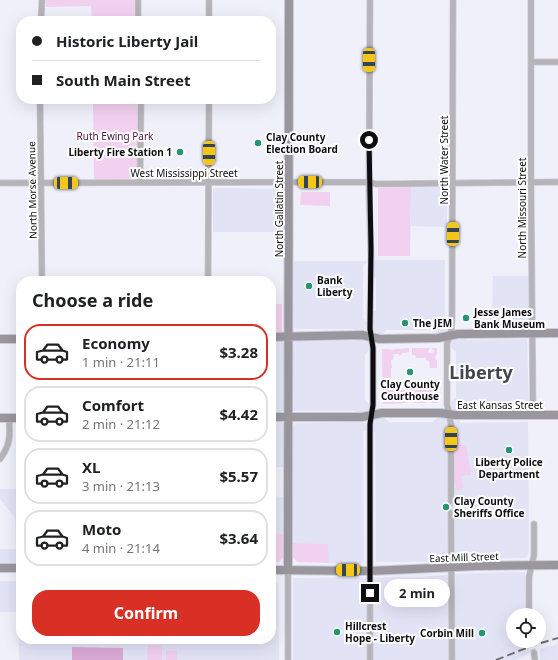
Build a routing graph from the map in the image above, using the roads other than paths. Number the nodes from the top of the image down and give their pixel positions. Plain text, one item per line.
1 (42, 0) edge
2 (138, 0) edge
3 (209, 0) edge
4 (289, 0) edge
5 (370, 0) edge
6 (453, 0) edge
7 (531, 0) edge
8 (41, 16) edge
9 (138, 16) edge
10 (209, 16) edge
11 (531, 62) junction
12 (558, 62) edge
13 (40, 104) edge
14 (141, 104) edge
15 (209, 104) edge
16 (140, 182) junction
17 (208, 182) junction
18 (289, 182) junction
19 (369, 182) junction
20 (453, 182) junction
21 (531, 182) junction
22 (558, 182) edge
23 (0, 183) edge
24 (40, 183) junction
25 (42, 276) edge
26 (208, 276) edge
27 (532, 333) junction
28 (558, 333) edge
29 (289, 336) junction
30 (371, 336) junction
31 (450, 336) junction
32 (276, 337) edge
33 (0, 339) edge
34 (16, 339) edge
35 (450, 414) junction
36 (371, 415) junction
37 (533, 415) junction
38 (558, 415) edge
39 (276, 417) edge
40 (289, 417) junction
41 (0, 418) edge
42 (9, 418) junction
43 (16, 418) edge
44 (0, 458) edge
45 (451, 501) tunnel mouth
46 (451, 513) tunnel mouth
47 (534, 524) dead end
48 (532, 565) junction
49 (558, 566) edge
50 (0, 568) edge
51 (16, 568) edge
52 (452, 568) junction
53 (276, 570) edge
54 (288, 570) junction
55 (370, 571) junction
56 (529, 608) edge
57 (534, 653) tunnel mouth
58 (288, 660) edge
59 (370, 660) edge
60 (452, 660) edge
61 (535, 660) edge

1 - 8 street
2 - 9 street
3 - 10 street
4 - 18 street, North Gallatin Street
5 - 19 street
6 - 20 street, North Water Street
7 - 11 street, North Missouri Street
11 - 12 street
11 - 21 street, North Missouri Street
13 - 24 street, North Morse Avenue
14 - 16 street
15 - 17 street
16 - 17 street, West Mississippi Street
16 - 24 street, West Mississippi Street
17 - 18 street, West Mississippi Street
17 - 26 street
18 - 19 street, West Mississippi Street
18 - 29 street, North Gallatin Street
19 - 20 street, West Mississippi Street
19 - 30 street
20 - 21 street, West Mississippi Street
20 - 31 street, North Water Street
21 - 22 street, West Mississippi Street
21 - 27 street, North Missouri Street
23 - 24 street, West Mississippi Street
24 - 25 street, North Morse Avenue
27 - 28 street
27 - 31 street
27 - 37 street, North Missouri Street
29 - 30 street
29 - 32 street
29 - 40 street, North Gallatin Street
30 - 31 street
30 - 36 street
31 - 35 street, North Water Street
33 - 34 street
35 - 36 street, East Kansas Street
35 - 37 street, East Kansas Street
35 - 45 street, North Water Street
36 - 40 street, East Kansas Street
36 - 55 street
37 - 38 street, East Kansas Street
39 - 40 street, East Kansas Street
40 - 54 street, North Gallatin Street
41 - 42 street
42 - 43 street
42 - 44 street
46 - 52 street
47 - 48 street
48 - 49 street, East Mill Street
48 - 52 street, East Mill Street
48 - 56 street
50 - 51 street
52 - 55 street, East Mill Street
52 - 60 street
53 - 54 street, East Mill Street
54 - 55 street, East Mill Street
54 - 58 street
55 - 59 street
57 - 61 street

